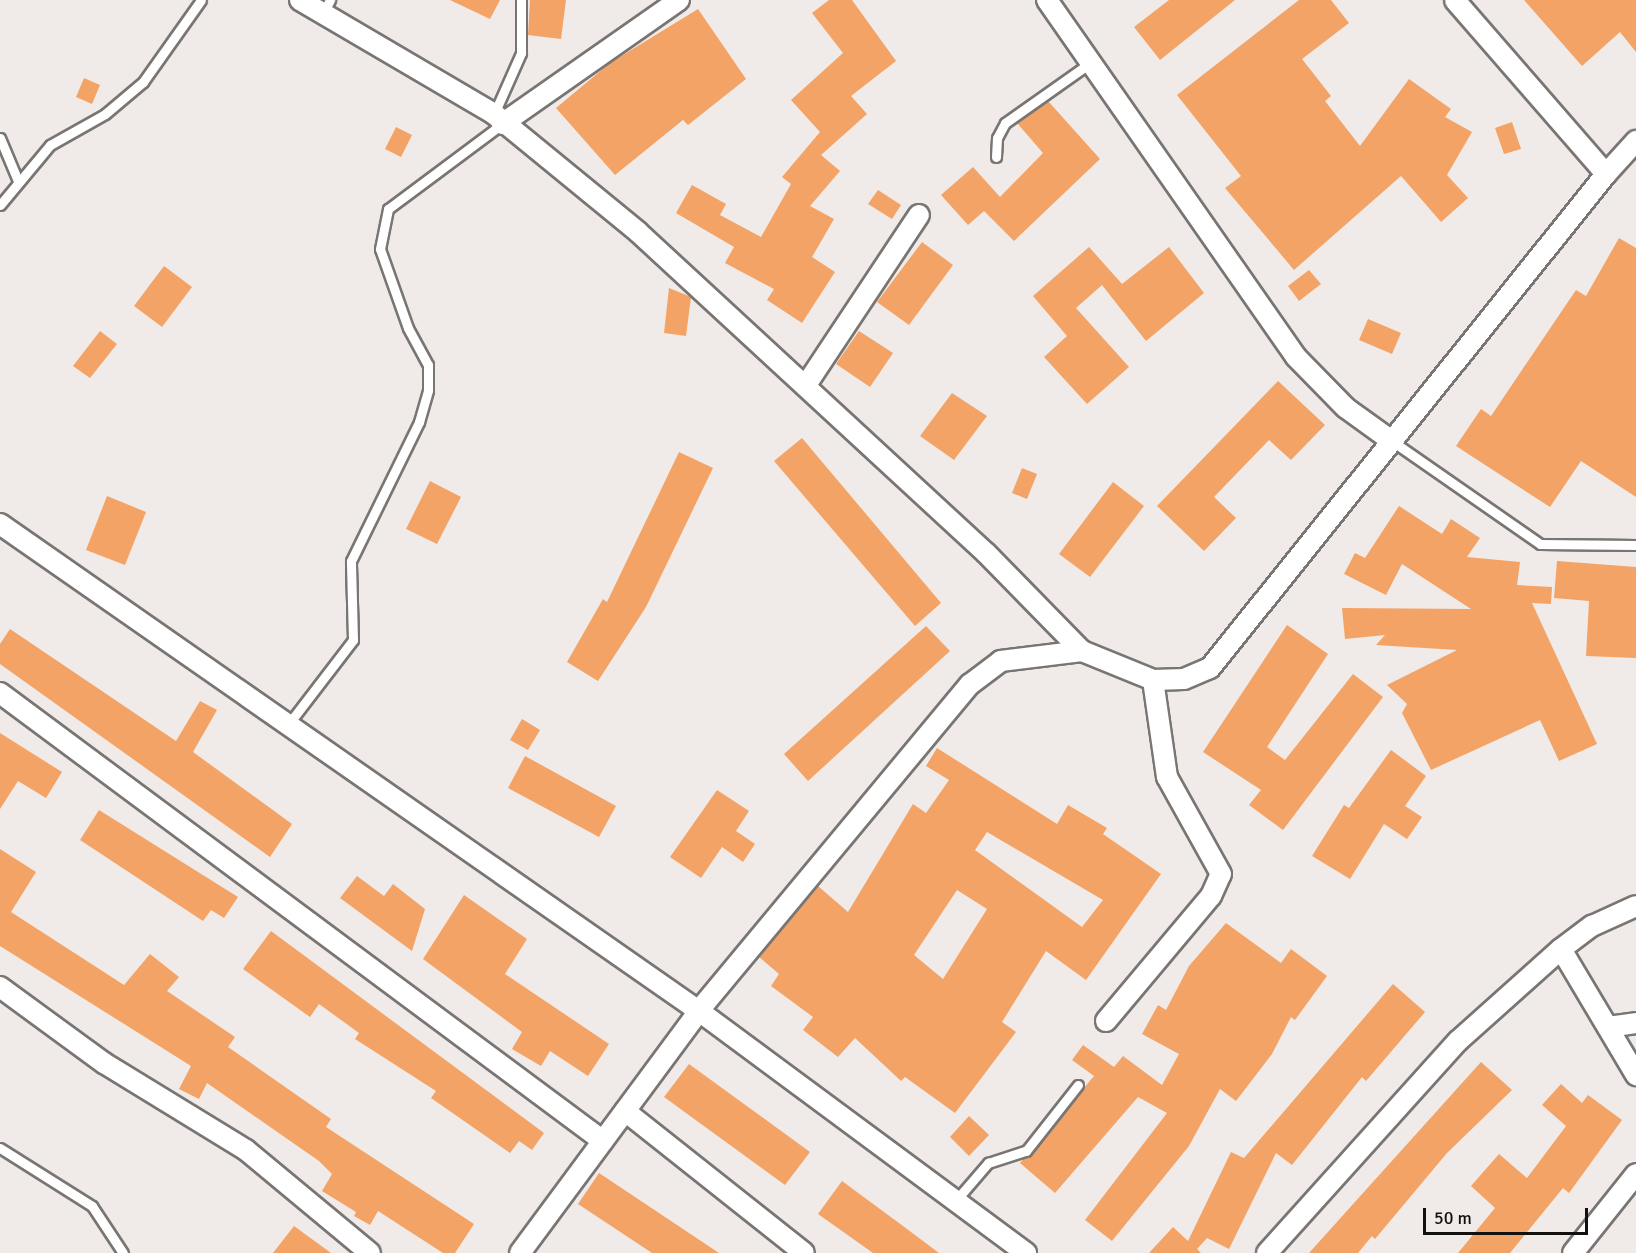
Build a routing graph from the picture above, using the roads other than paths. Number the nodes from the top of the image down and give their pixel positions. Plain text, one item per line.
1 (201, 0) edge
2 (300, 0) edge
3 (521, 0) edge
4 (679, 0) edge
5 (1047, 0) edge
6 (1455, 0) edge
7 (327, 6) edge
8 (1090, 63) junction
9 (498, 119) junction
10 (0, 138) edge
11 (1636, 141) edge
12 (996, 158) dead end
13 (1606, 174) junction
14 (18, 181) junction
15 (0, 205) edge
16 (919, 215) dead end
17 (806, 386) junction
18 (1392, 441) junction
19 (0, 524) edge
20 (1636, 545) edge
21 (1082, 651) junction
22 (1153, 680) junction
23 (0, 693) edge
24 (286, 728) junction
25 (1636, 906) edge
26 (1561, 949) junction
27 (0, 987) edge
28 (699, 1011) junction
29 (1106, 1021) dead end
30 (1636, 1023) edge
31 (1608, 1027) junction
32 (1636, 1075) edge
33 (1078, 1085) dead end
34 (625, 1111) junction
35 (603, 1141) junction
36 (0, 1148) edge
37 (1636, 1174) edge
38 (957, 1199) junction
39 (123, 1253) edge
40 (370, 1253) edge
41 (520, 1253) edge
42 (804, 1253) edge
43 (1026, 1253) edge
44 (1267, 1253) edge
45 (1573, 1253) edge

1 - 14 lane
2 - 7 street
3 - 9 lane
4 - 9 street
5 - 8 street
6 - 13 street
7 - 9 street
8 - 12 lane
8 - 18 street
9 - 17 street
9 - 24 lane
10 - 14 lane
11 - 13 street
13 - 18 street
14 - 15 lane
16 - 17 street
17 - 21 street
18 - 20 lane
18 - 22 street
19 - 24 street
21 - 22 street
21 - 28 street
22 - 29 street
23 - 35 street
24 - 28 street
25 - 26 street
26 - 31 street
26 - 44 street
27 - 40 street
28 - 34 street
28 - 38 street
30 - 31 street
31 - 32 street
33 - 38 lane
34 - 35 street
34 - 42 street
35 - 41 street
36 - 39 lane
37 - 45 street
38 - 43 street

